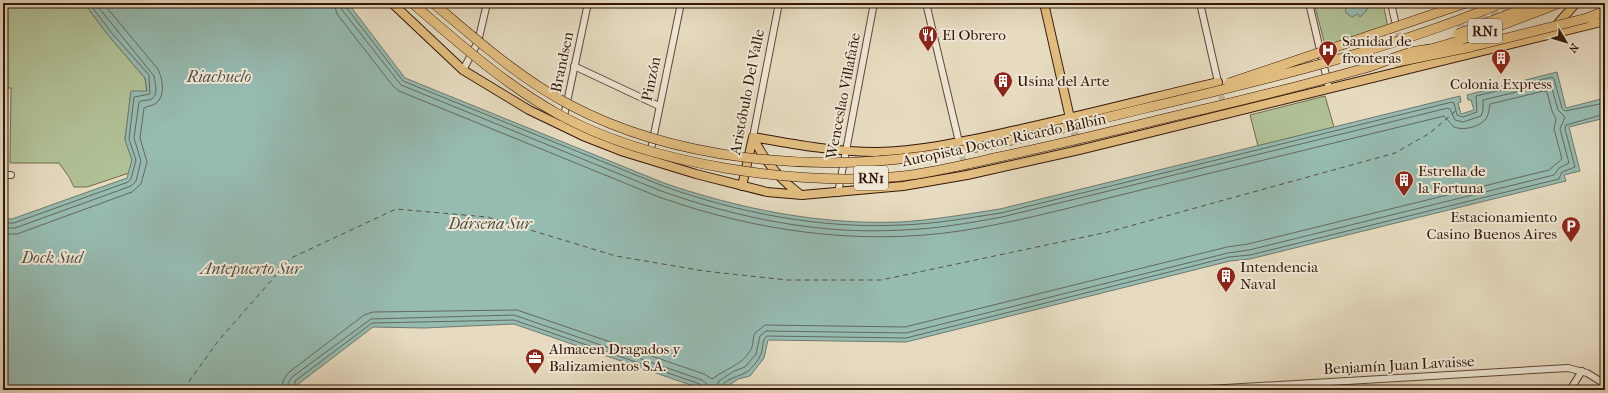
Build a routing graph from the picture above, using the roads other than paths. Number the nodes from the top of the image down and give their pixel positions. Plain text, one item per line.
1 (392, 3) edge
2 (412, 3) edge
3 (416, 3) edge
4 (433, 3) edge
5 (487, 3) edge
6 (588, 3) edge
7 (681, 3) edge
8 (779, 3) edge
9 (874, 3) edge
10 (926, 3) edge
11 (1044, 3) edge
12 (1200, 3) edge
13 (1309, 3) edge
14 (1391, 3) edge
15 (1466, 3) edge
16 (1502, 3) edge
17 (1538, 3) edge
18 (1559, 3) edge
19 (1576, 3) edge
20 (1605, 11) edge
21 (1395, 21) tunnel mouth
22 (1605, 21) edge
23 (1549, 35) junction
24 (474, 52) junction
25 (1408, 53) junction
26 (574, 66) junction
27 (1366, 68) junction
28 (464, 70) junction
29 (1218, 82) joint
30 (1329, 88) junction
31 (1178, 100) junction
32 (659, 106) junction
33 (564, 116) junction
34 (1070, 118) junction
35 (562, 126) junction
36 (753, 137) junction
37 (958, 142) junction
38 (604, 143) junction
39 (846, 150) junction
40 (648, 160) junction
41 (3, 175) edge
42 (11, 175) dead end
43 (742, 186) junction
44 (838, 193) junction
45 (802, 195) junction
46 (1582, 371) junction
47 (1605, 384) edge
48 (1191, 390) edge
49 (1570, 390) edge

1 - 28 main road
2 - 27 highway, Autopista Doctor Ricardo Balbín / RN1, bridge
3 - 24 main road
4 - 31 highway, Autopista Doctor Ricardo Balbín / RN1, bridge
5 - 24 street
6 - 26 street, Brandsen
7 - 32 street, Pinzón
8 - 36 street, Aristóbulo Del Valle
9 - 39 street, Wenceslao Villafañe
10 - 37 street
11 - 34 main road
12 - 29 street
13 - 30 street
14 - 21 street
15 - 31 highway, bridge
16 - 31 highway, Autopista Doctor Ricardo Balbín / RN1, bridge
17 - 25 highway, bridge
18 - 25 highway, Autopista Doctor Ricardo Balbín / RN1, bridge
19 - 23 main road
20 - 27 highway, bridge
22 - 23 main road
23 - 30 main road
24 - 28 street
24 - 33 main road
25 - 27 highway, Autopista Doctor Ricardo Balbín / RN1, bridge
26 - 32 street
26 - 33 street, Brandsen
28 - 35 main road
29 - 34 main road
30 - 44 main road
32 - 40 street, Pinzón
33 - 35 street, Brandsen
33 - 38 main road
34 - 37 main road
35 - 38 main road
36 - 39 main road
36 - 43 main road, Aristóbulo Del Valle
36 - 45 main road
37 - 39 main road
38 - 40 main road
39 - 44 street, Wenceslao Villafañe
40 - 43 main road
41 - 42 street
43 - 45 main road
44 - 45 main road
46 - 47 street, Benjamín Juan Lavaisse
46 - 48 street, Benjamín Juan Lavaisse
46 - 49 street

